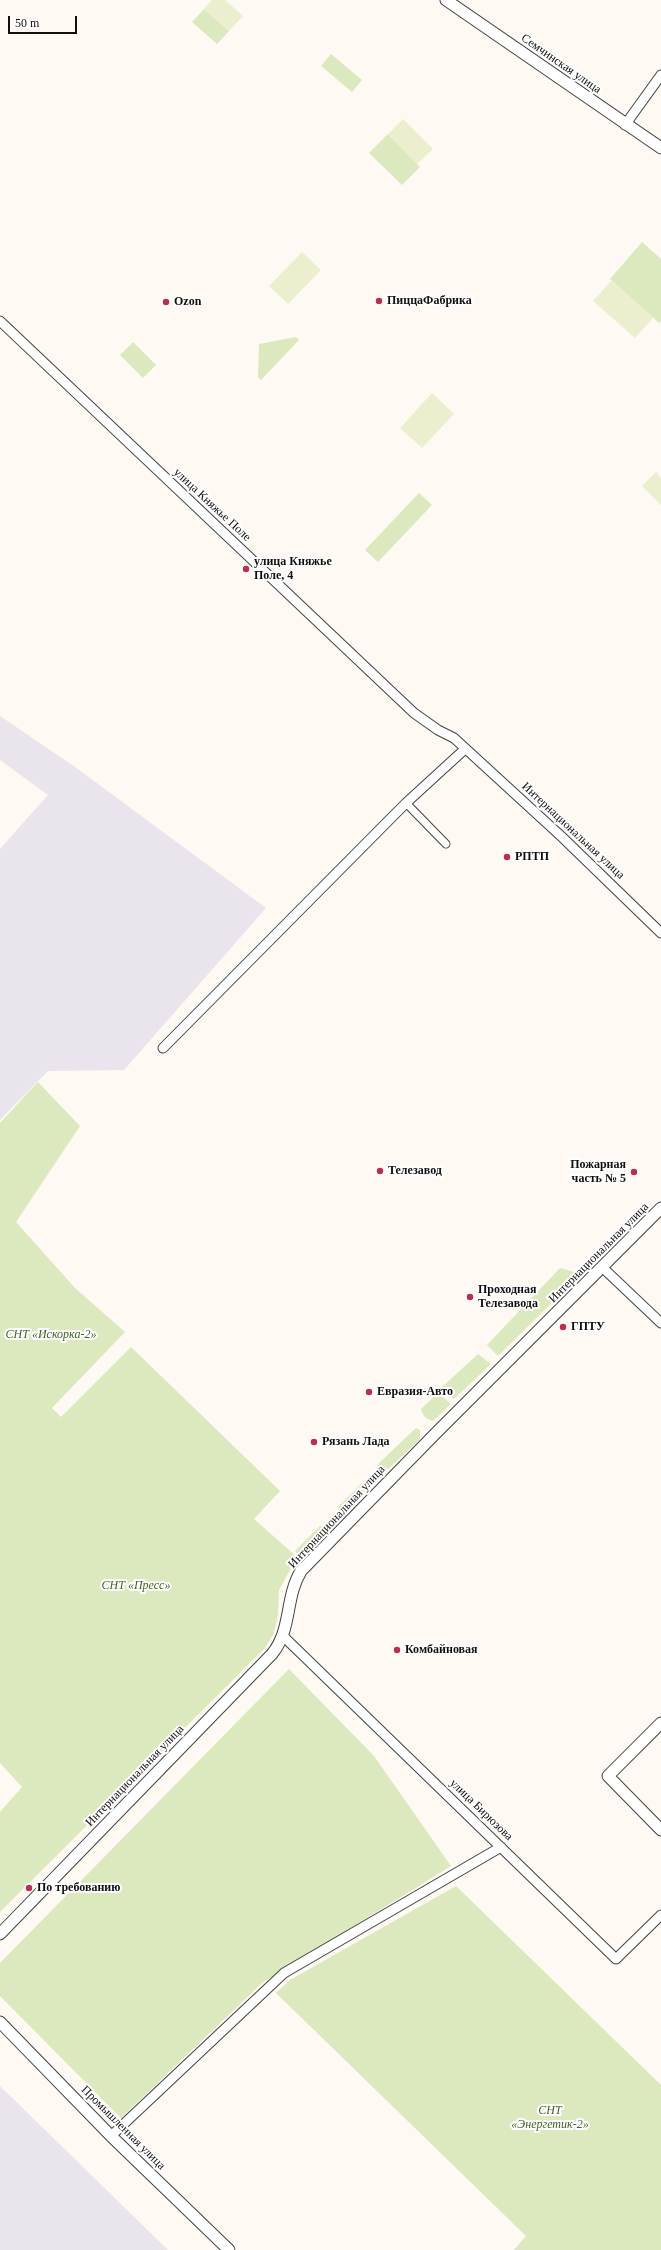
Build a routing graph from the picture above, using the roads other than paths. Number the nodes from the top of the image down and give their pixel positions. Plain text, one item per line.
1 (446, 0) edge
2 (661, 75) edge
3 (625, 125) junction
4 (661, 148) edge
5 (0, 321) edge
6 (465, 749) junction
7 (406, 803) junction
8 (446, 844) dead end
9 (661, 933) edge
10 (163, 1048) dead end
11 (661, 1208) edge
12 (602, 1267) junction
13 (661, 1323) edge
14 (283, 1636) junction
15 (661, 1723) edge
16 (661, 1830) edge
17 (501, 1847) junction
18 (661, 1915) edge
19 (0, 1934) edge
20 (0, 2022) edge
21 (111, 2136) junction
22 (229, 2250) edge

1 - 3 street, Семчинская улица
2 - 3 street
3 - 4 street, Семчинская улица
5 - 6 street, улица Княжье Поле
6 - 7 street
6 - 9 street, Интернациональная улица
7 - 8 street
7 - 10 street
11 - 12 street, Интернациональная улица
12 - 13 street
12 - 14 street, Интернациональная улица
14 - 17 street, улица Бирюзова
14 - 19 street, Интернациональная улица
15 - 16 street
17 - 18 street, улица Бирюзова
17 - 21 street
20 - 21 street, Промышленная улица
21 - 22 street, Промышленная улица

